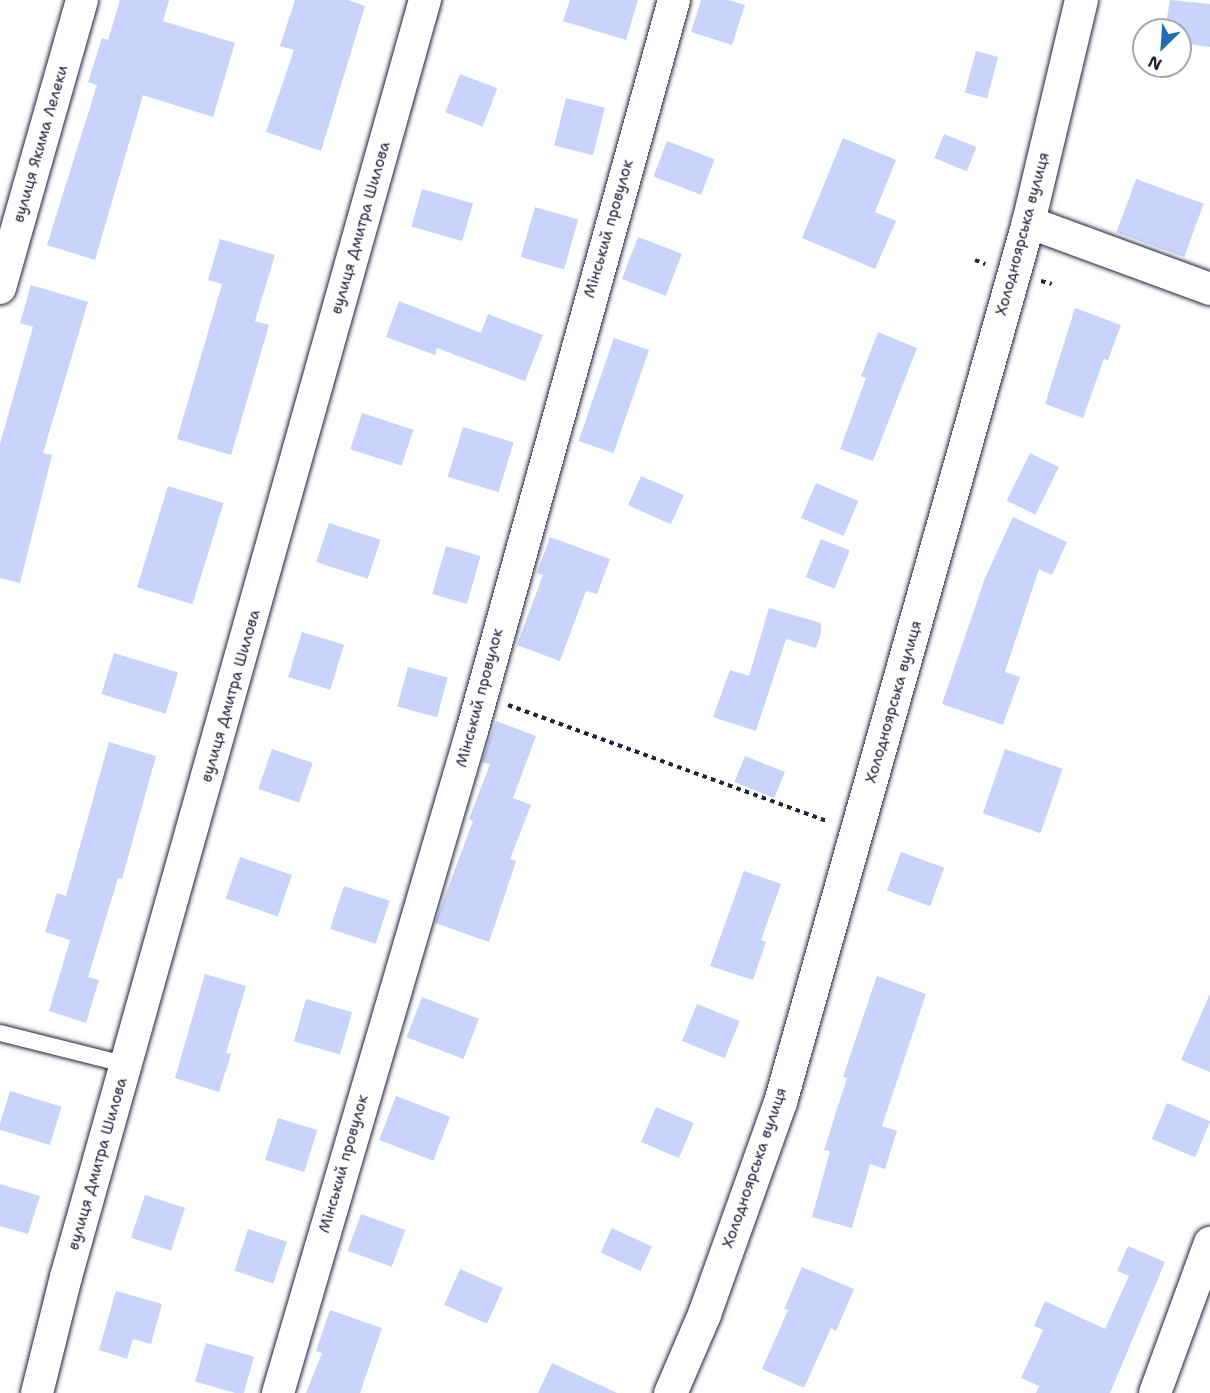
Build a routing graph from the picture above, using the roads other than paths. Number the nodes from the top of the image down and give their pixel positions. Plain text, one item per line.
1 (82, 0) edge
2 (425, 0) edge
3 (674, 0) edge
4 (1081, 0) edge
5 (1028, 222) junction
6 (0, 288) edge
7 (1210, 289) edge
8 (0, 1033) edge
9 (127, 1065) junction
10 (1210, 1244) edge
11 (37, 1393) edge
12 (278, 1393) edge
13 (670, 1393) edge
14 (1155, 1393) edge

1 - 6 street, вулиця Якима Лелеки
2 - 9 street, вулиця Дмитра Шилова
3 - 12 street, Мінський провулок
4 - 5 main road, Холодноярська вулиця
5 - 7 street
5 - 13 main road, Холодноярська вулиця
8 - 9 lane
9 - 11 street, вулиця Дмитра Шилова
10 - 14 street

